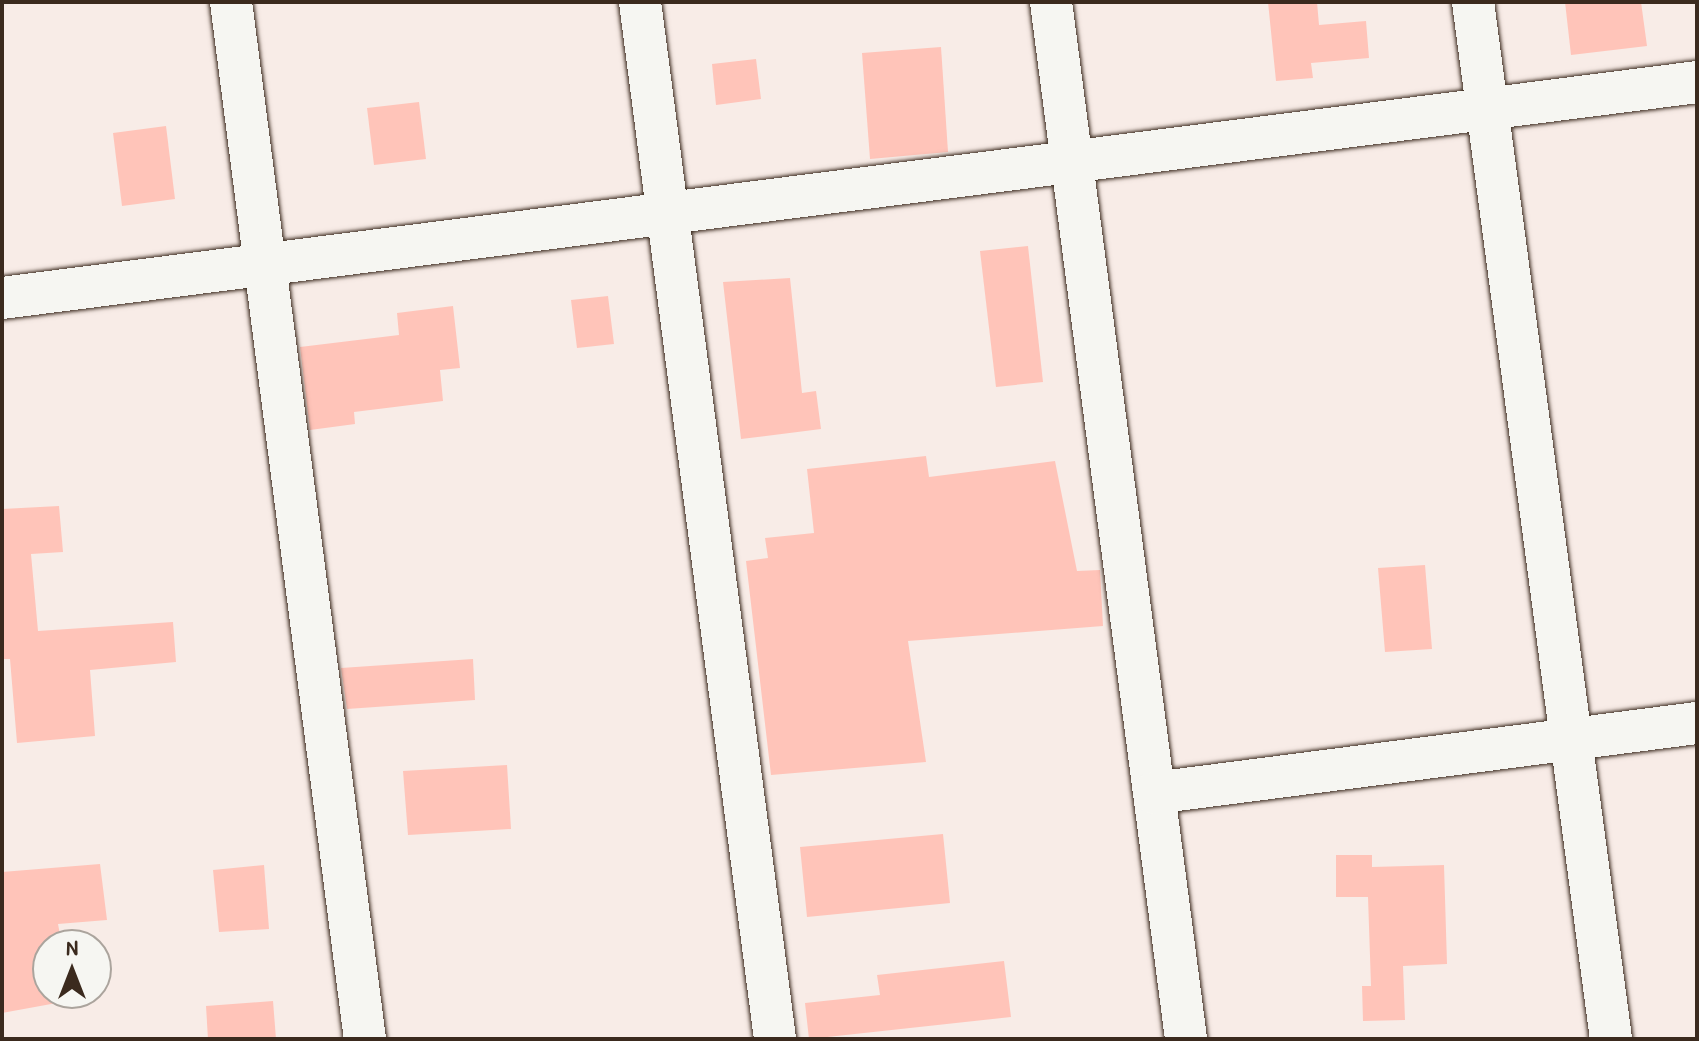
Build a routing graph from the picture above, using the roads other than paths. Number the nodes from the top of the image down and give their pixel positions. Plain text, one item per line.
1 (231, 2) edge
2 (640, 2) edge
3 (1051, 2) edge
4 (1473, 2) edge
5 (1697, 82) edge
6 (1487, 108) junction
7 (1072, 162) junction
8 (668, 214) junction
9 (265, 265) junction
10 (2, 298) edge
11 (1697, 723) edge
12 (1571, 739) junction
13 (1154, 793) junction
14 (365, 1039) edge
15 (775, 1039) edge
16 (1186, 1039) edge
17 (1611, 1039) edge

1 - 9 street
2 - 8 street
3 - 7 street
4 - 6 street
5 - 6 street
6 - 7 street
6 - 12 street
7 - 8 street
7 - 13 street
8 - 9 street
8 - 15 street
9 - 10 street
9 - 14 street
11 - 12 street
12 - 13 street
12 - 17 street
13 - 16 street

